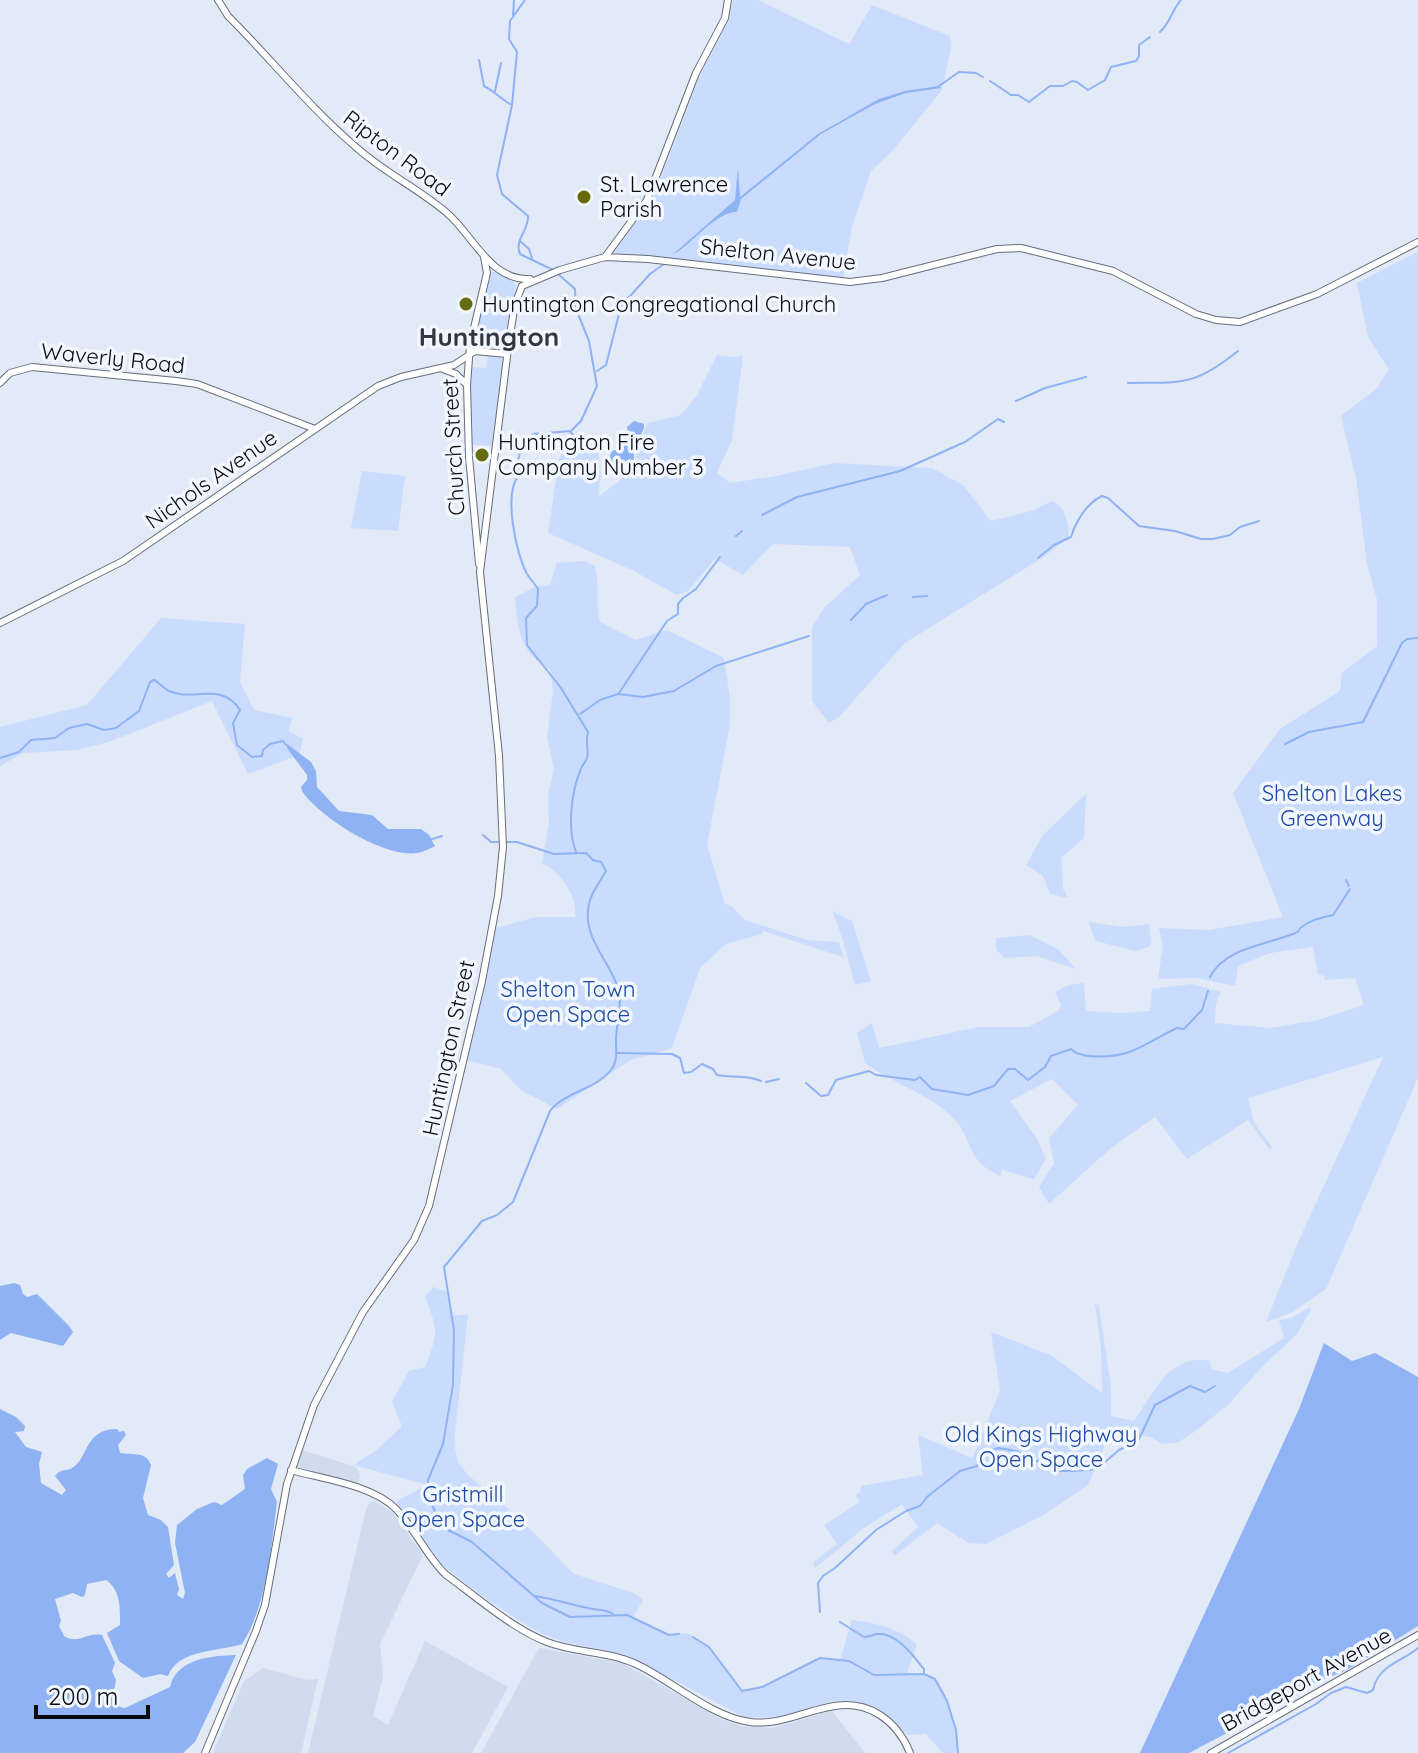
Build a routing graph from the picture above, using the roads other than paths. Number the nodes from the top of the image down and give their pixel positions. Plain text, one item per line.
1 (218, 0) edge
2 (728, 0) edge
3 (1418, 242) edge
4 (484, 257) junction
5 (605, 257) junction
6 (497, 268) junction
7 (487, 273) junction
8 (510, 276) junction
9 (534, 279) junction
10 (515, 304) junction
11 (469, 354) junction
12 (507, 354) junction
13 (443, 369) junction
14 (0, 383) edge
15 (467, 385) junction
16 (315, 429) junction
17 (480, 572) junction
18 (0, 623) edge
19 (291, 1470) junction
20 (1418, 1635) edge
21 (205, 1753) edge
22 (910, 1753) edge
23 (1211, 1753) edge

1 - 4 main road, Ripton Road
2 - 5 main road
3 - 5 main road, Shelton Avenue
4 - 6 main road, Ripton Road
4 - 7 main road, Church Street
5 - 9 main road, Shelton Avenue
6 - 7 main road
6 - 8 main road, Ripton Road
7 - 11 main road, Church Street
8 - 9 main road, Ripton Road
8 - 10 main road, Huntington Street
9 - 10 main road, Huntington Street
10 - 12 main road, Huntington Street
11 - 12 main road, Nichols Avenue
11 - 13 main road, Nichols Avenue
11 - 15 main road, Church Street
12 - 17 main road, Huntington Street
13 - 15 main road
13 - 16 main road, Nichols Avenue
14 - 16 main road, Waverly Road
15 - 17 main road, Church Street
16 - 18 main road, Nichols Avenue
17 - 19 main road, Huntington Street
19 - 21 main road, Huntington Street
19 - 22 main road
20 - 23 main road, Bridgeport Avenue

